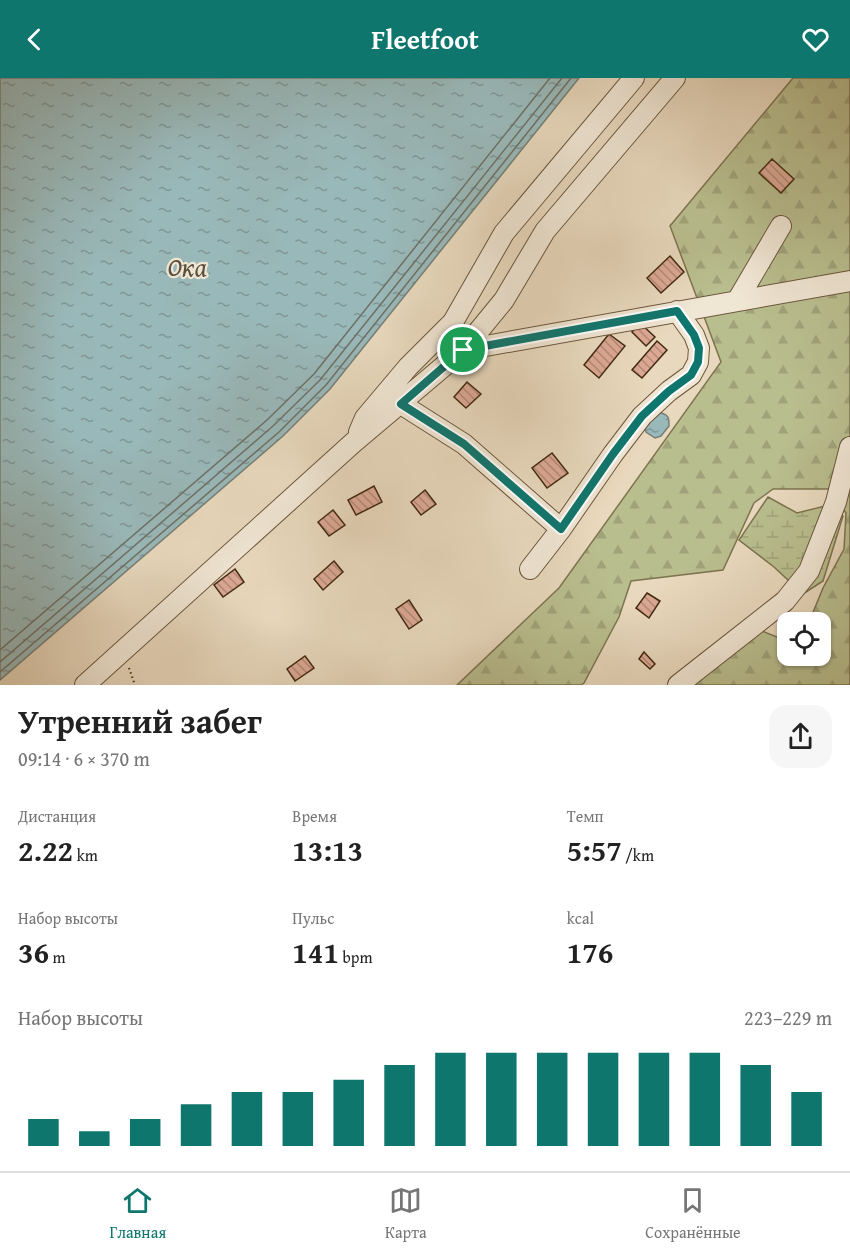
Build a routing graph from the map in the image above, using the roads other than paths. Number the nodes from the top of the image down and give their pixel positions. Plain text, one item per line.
1 (634, 78) edge
2 (675, 78) edge
3 (781, 226) dead end
4 (850, 281) edge
5 (737, 300) junction
6 (677, 311) junction
7 (463, 350) junction
8 (401, 404) junction
9 (354, 442) junction
10 (850, 447) edge
11 (561, 529) junction
12 (530, 569) dead end
13 (85, 685) edge
14 (678, 685) edge

1 - 9 lane
2 - 7 lane
3 - 5 lane
4 - 5 lane
5 - 6 lane
6 - 7 lane
6 - 11 lane
7 - 8 lane
8 - 9 lane
8 - 11 lane
9 - 13 lane
10 - 14 lane
11 - 12 lane

